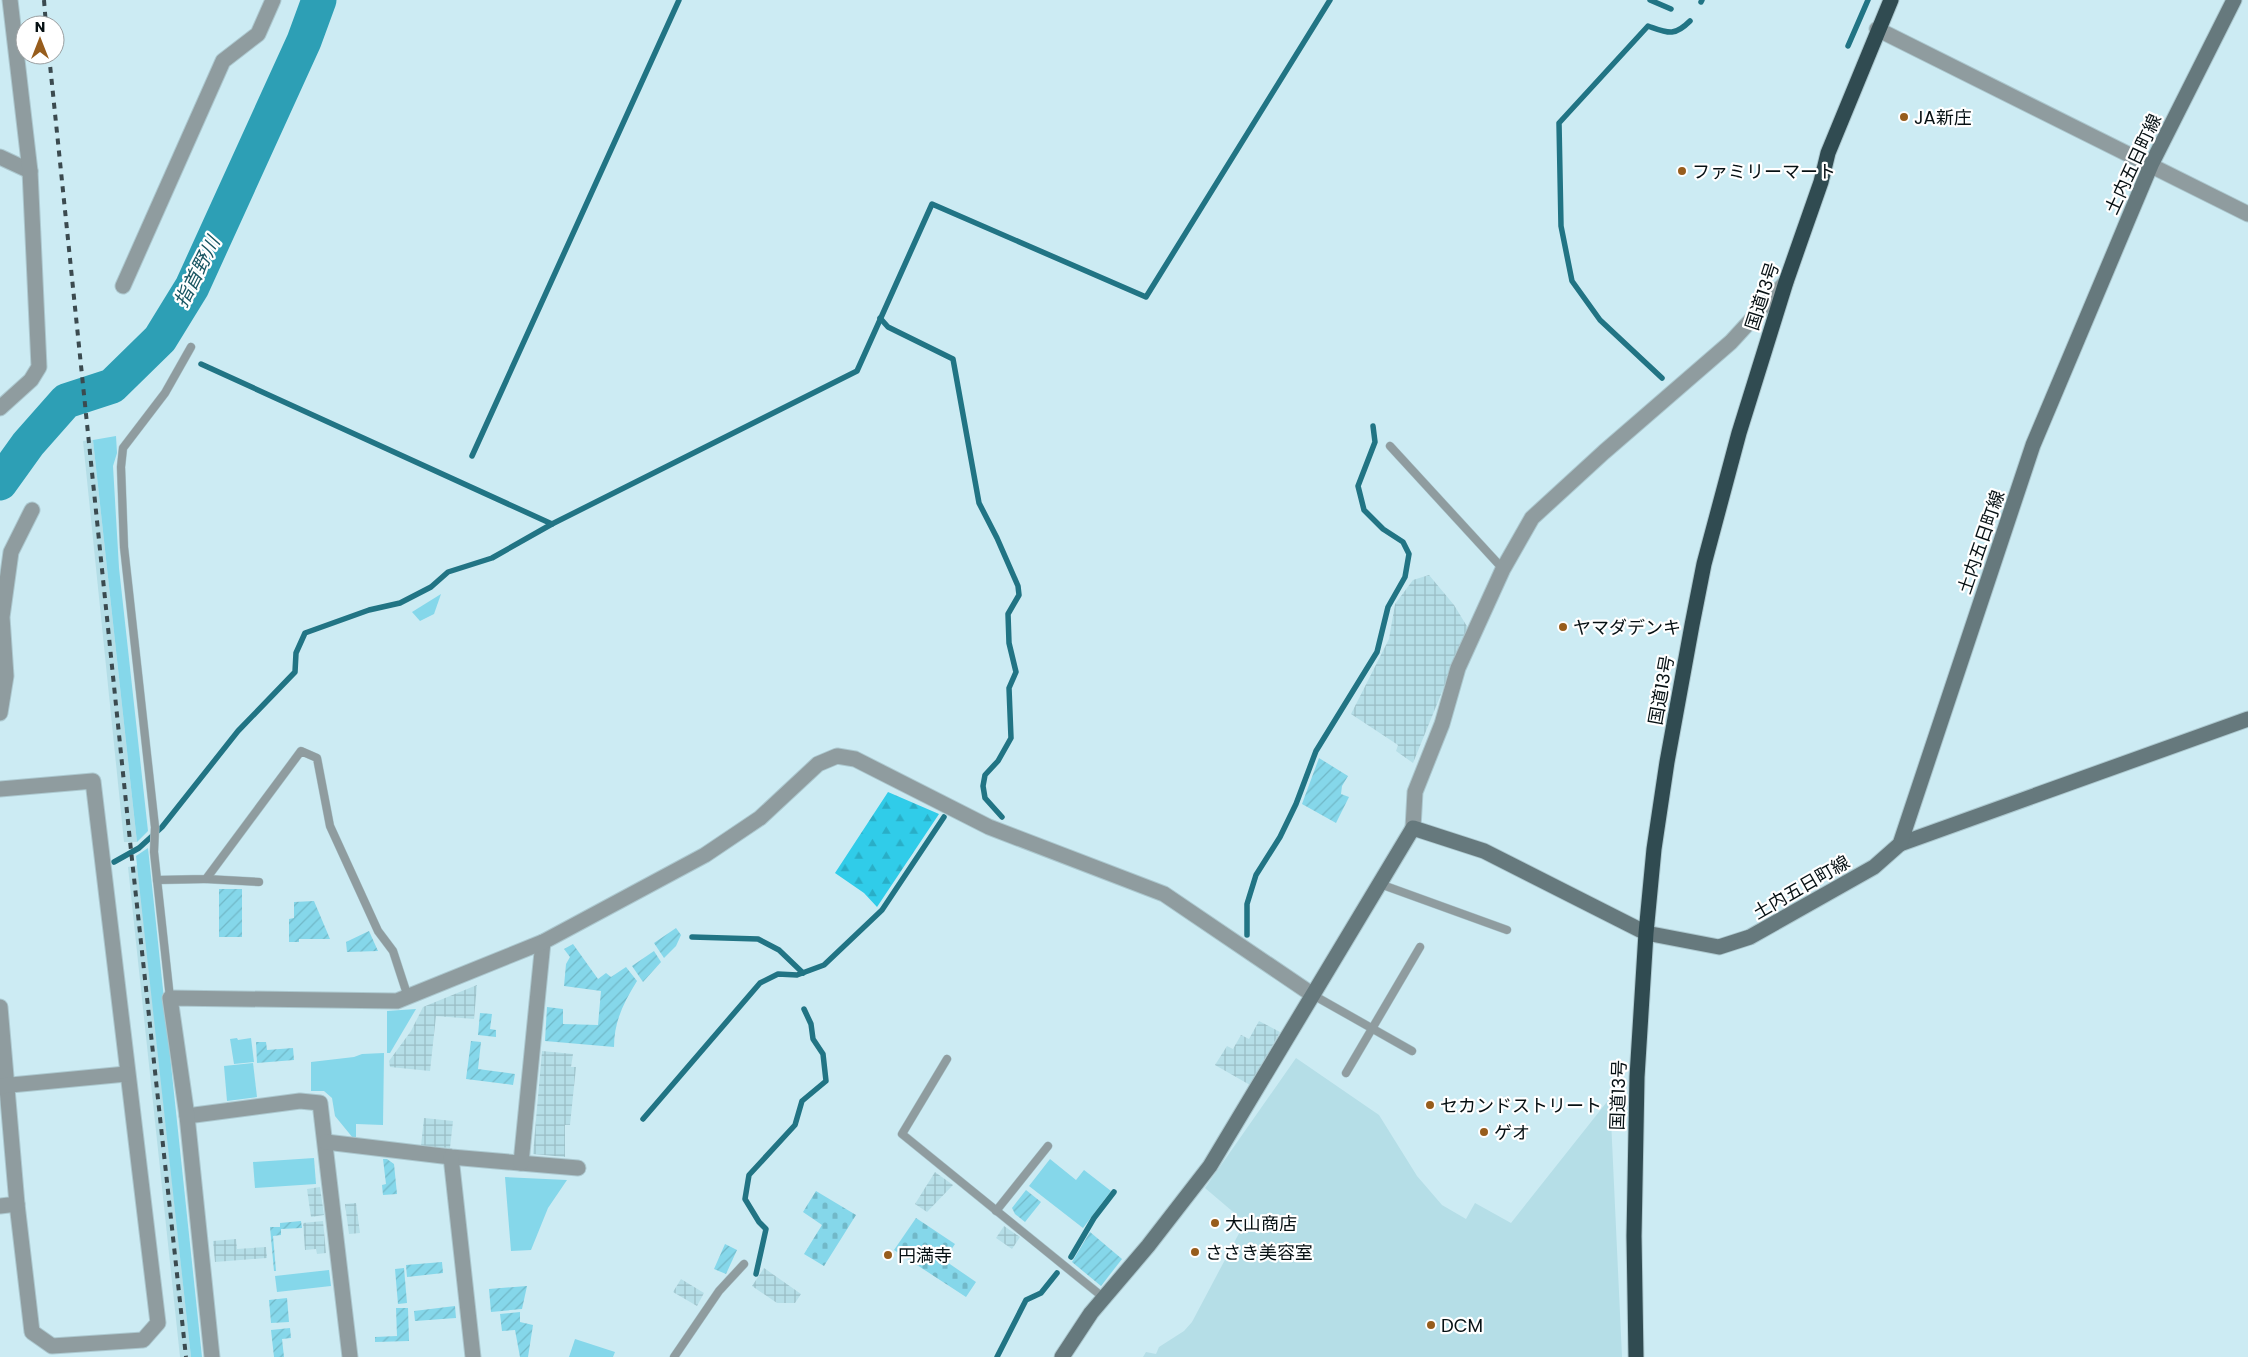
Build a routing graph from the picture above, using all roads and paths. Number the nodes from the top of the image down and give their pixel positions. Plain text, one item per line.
1 (10, 0) edge
2 (273, 0) edge
3 (1891, 0) edge
4 (2234, 0) edge
5 (1878, 29) junction
6 (0, 157) edge
7 (2151, 165) junction
8 (30, 171) junction
9 (2248, 214) edge
10 (1786, 282) junction
11 (123, 286) dead end
12 (191, 348) dead end
13 (0, 408) edge
14 (1390, 446) dead end
15 (32, 510) dead end
16 (1503, 569) junction
17 (0, 713) edge
18 (2248, 719) edge
19 (0, 789) edge
20 (1413, 828) junction
21 (1900, 844) junction
22 (206, 879) junction
23 (157, 880) junction
24 (259, 882) dead end
25 (1380, 884) junction
26 (1506, 930) dead end
27 (1646, 933) junction
28 (543, 942) junction
29 (1420, 947) dead end
30 (1313, 995) junction
31 (408, 997) junction
32 (170, 998) junction
33 (0, 1007) edge
34 (1371, 1028) junction
35 (1412, 1051) dead end
36 (947, 1059) dead end
37 (1346, 1073) dead end
38 (126, 1074) junction
39 (4, 1085) edge
40 (187, 1116) junction
41 (326, 1142) junction
42 (1048, 1146) dead end
43 (452, 1157) junction
44 (520, 1163) junction
45 (578, 1168) dead end
46 (17, 1204) junction
47 (0, 1206) edge
48 (996, 1211) junction
49 (744, 1264) dead end
50 (1104, 1298) junction
51 (212, 1357) edge
52 (350, 1357) edge
53 (472, 1357) edge
54 (674, 1357) edge
55 (1062, 1357) edge
56 (1636, 1357) edge

1 - 8 street
2 - 11 street
3 - 5 highway, 国道13号
4 - 7 street, 土内五日町線
5 - 7 street
5 - 10 highway, 国道13号
6 - 8 street
7 - 9 street
7 - 21 street, 土内五日町線
8 - 13 street
10 - 16 street
10 - 27 highway, 国道13号
12 - 23 lane
14 - 16 lane
15 - 17 street
16 - 20 street
18 - 21 street
19 - 38 street
20 - 25 street
20 - 27 street, 土内五日町線
21 - 27 street, 土内五日町線
22 - 23 lane
22 - 24 lane
22 - 31 lane
23 - 32 lane
25 - 26 lane
25 - 30 street
27 - 56 highway, 国道13号
28 - 30 street
28 - 31 street
28 - 44 street
29 - 34 lane
30 - 34 lane
30 - 50 street
31 - 32 street
32 - 40 street
33 - 39 street
34 - 35 lane
34 - 37 lane
36 - 48 lane
38 - 39 street
38 - 46 street
39 - 46 street
40 - 41 street
40 - 51 street
41 - 43 street
41 - 52 street
42 - 48 lane
43 - 44 street
43 - 53 street
44 - 45 street
46 - 47 street
48 - 50 lane
49 - 54 lane
50 - 55 street

